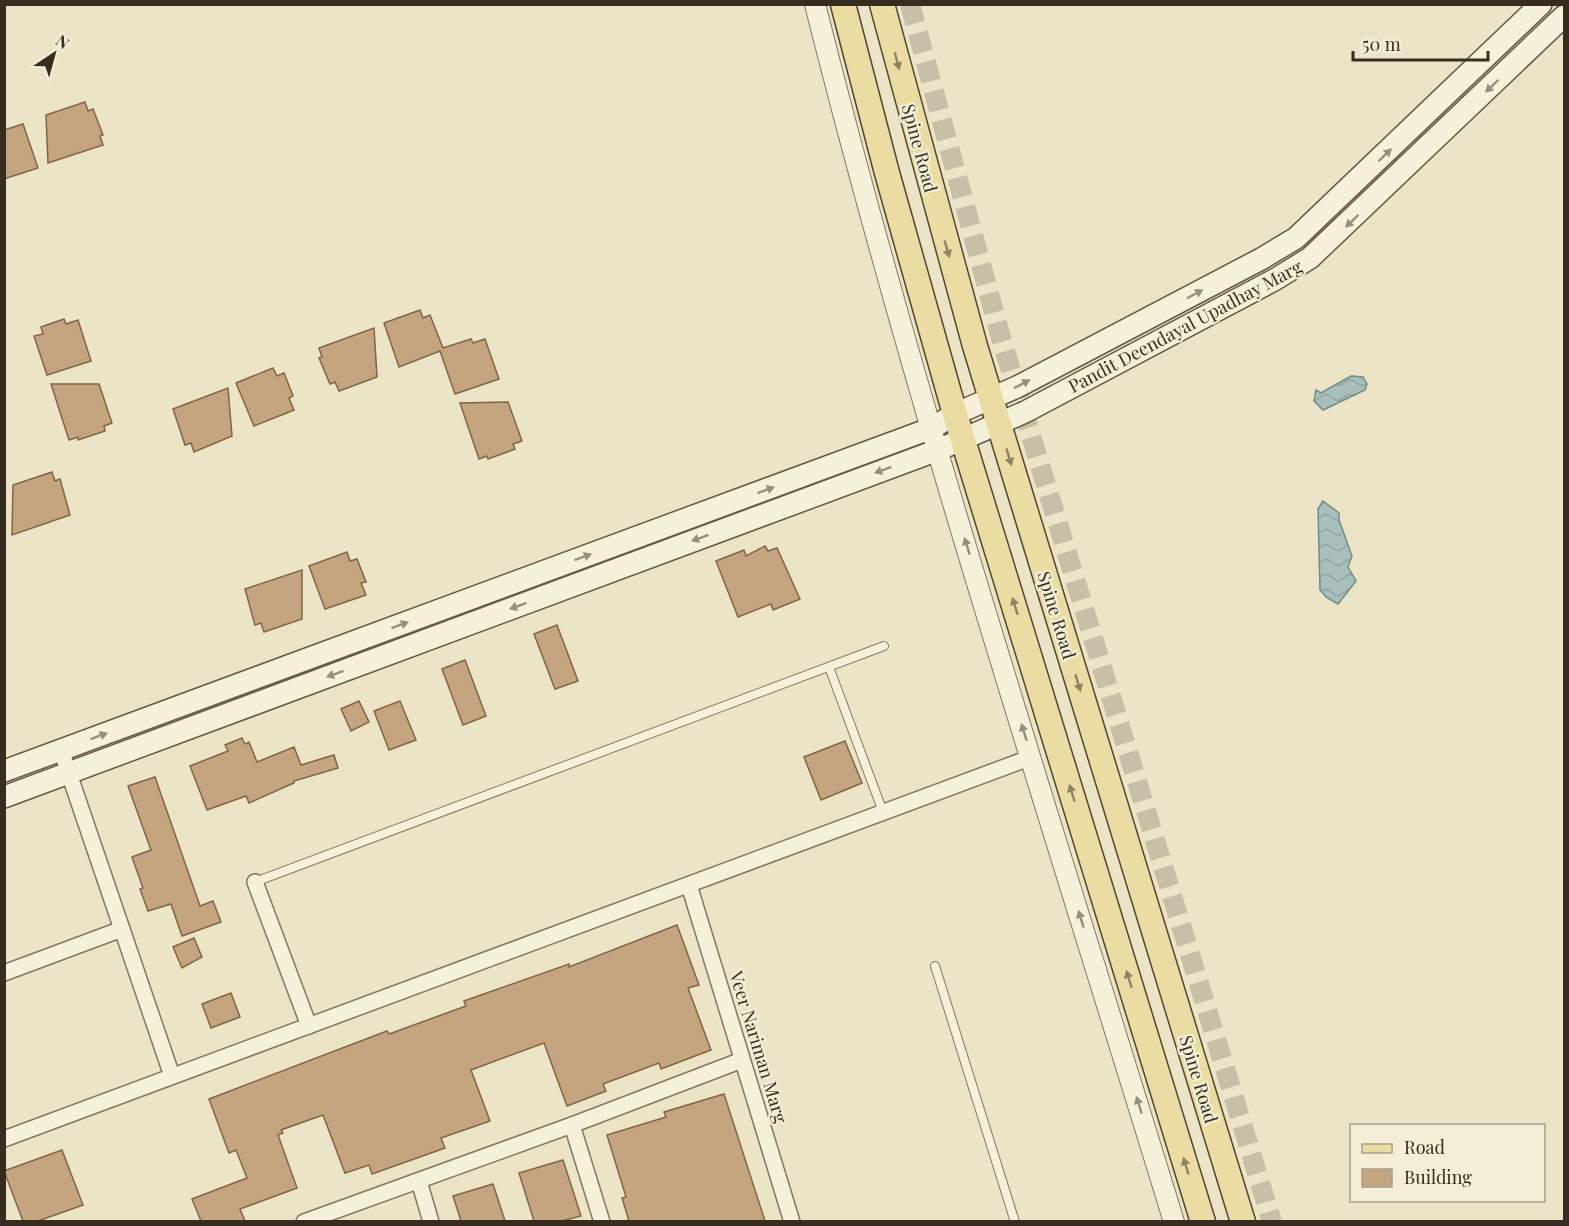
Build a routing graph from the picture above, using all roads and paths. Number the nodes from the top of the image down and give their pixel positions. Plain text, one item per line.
1 (815, 4) edge
2 (843, 4) edge
3 (882, 4) edge
4 (1541, 4) edge
5 (1564, 16) edge
6 (991, 399) junction
7 (955, 414) junction
8 (998, 423) junction
9 (932, 428) junction
10 (964, 438) junction
11 (938, 450) junction
12 (884, 646) dead end
13 (829, 667) junction
14 (61, 750) junction
15 (1032, 757) junction
16 (4, 771) edge
17 (69, 773) junction
18 (4, 798) edge
19 (883, 812) junction
20 (255, 882) joint
21 (689, 885) junction
22 (122, 929) junction
23 (935, 966) dead end
24 (4, 973) edge
25 (309, 1026) junction
26 (742, 1060) junction
27 (172, 1076) junction
28 (572, 1125) junction
29 (4, 1139) edge
30 (419, 1181) junction
31 (304, 1221) edge
32 (431, 1221) edge
33 (602, 1221) edge
34 (792, 1221) edge
35 (1015, 1221) edge
36 (1174, 1221) edge
37 (1203, 1221) edge
38 (1243, 1221) edge

1 - 9 street
2 - 7 main road, Spine Road
3 -> 6 main road, Spine Road
6 -> 4 main road, Pandit Deendayal Upadhay Marg
5 -> 8 main road, Pandit Deendayal Upadhay Marg
6 - 7 main road, Pandit Deendayal Upadhay Marg
6 - 8 main road, Spine Road
7 - 9 main road, Pandit Deendayal Upadhay Marg
7 - 10 main road, Spine Road
8 - 10 main road, Pandit Deendayal Upadhay Marg
8 -> 38 main road, Spine Road
9 - 11 street
14 -> 9 main road, Pandit Deendayal Upadhay Marg
10 - 11 main road, Pandit Deendayal Upadhay Marg
37 -> 10 main road, Spine Road
15 -> 11 street
11 -> 17 main road, Pandit Deendayal Upadhay Marg
12 - 13 lane
13 - 19 lane
13 - 20 lane
14 - 16 main road, Pandit Deendayal Upadhay Marg
14 - 17 street
15 - 19 street
36 -> 15 street
17 - 18 main road, Pandit Deendayal Upadhay Marg
17 - 22 street
19 - 21 street
20 - 25 street
21 - 25 street
21 - 26 street, Veer Nariman Marg
22 - 24 street
22 - 27 street
23 - 35 lane
25 - 27 street
26 - 28 street
26 - 34 street, Veer Nariman Marg
27 - 29 street
28 - 30 street
28 - 33 street
30 - 31 street
30 - 32 street

